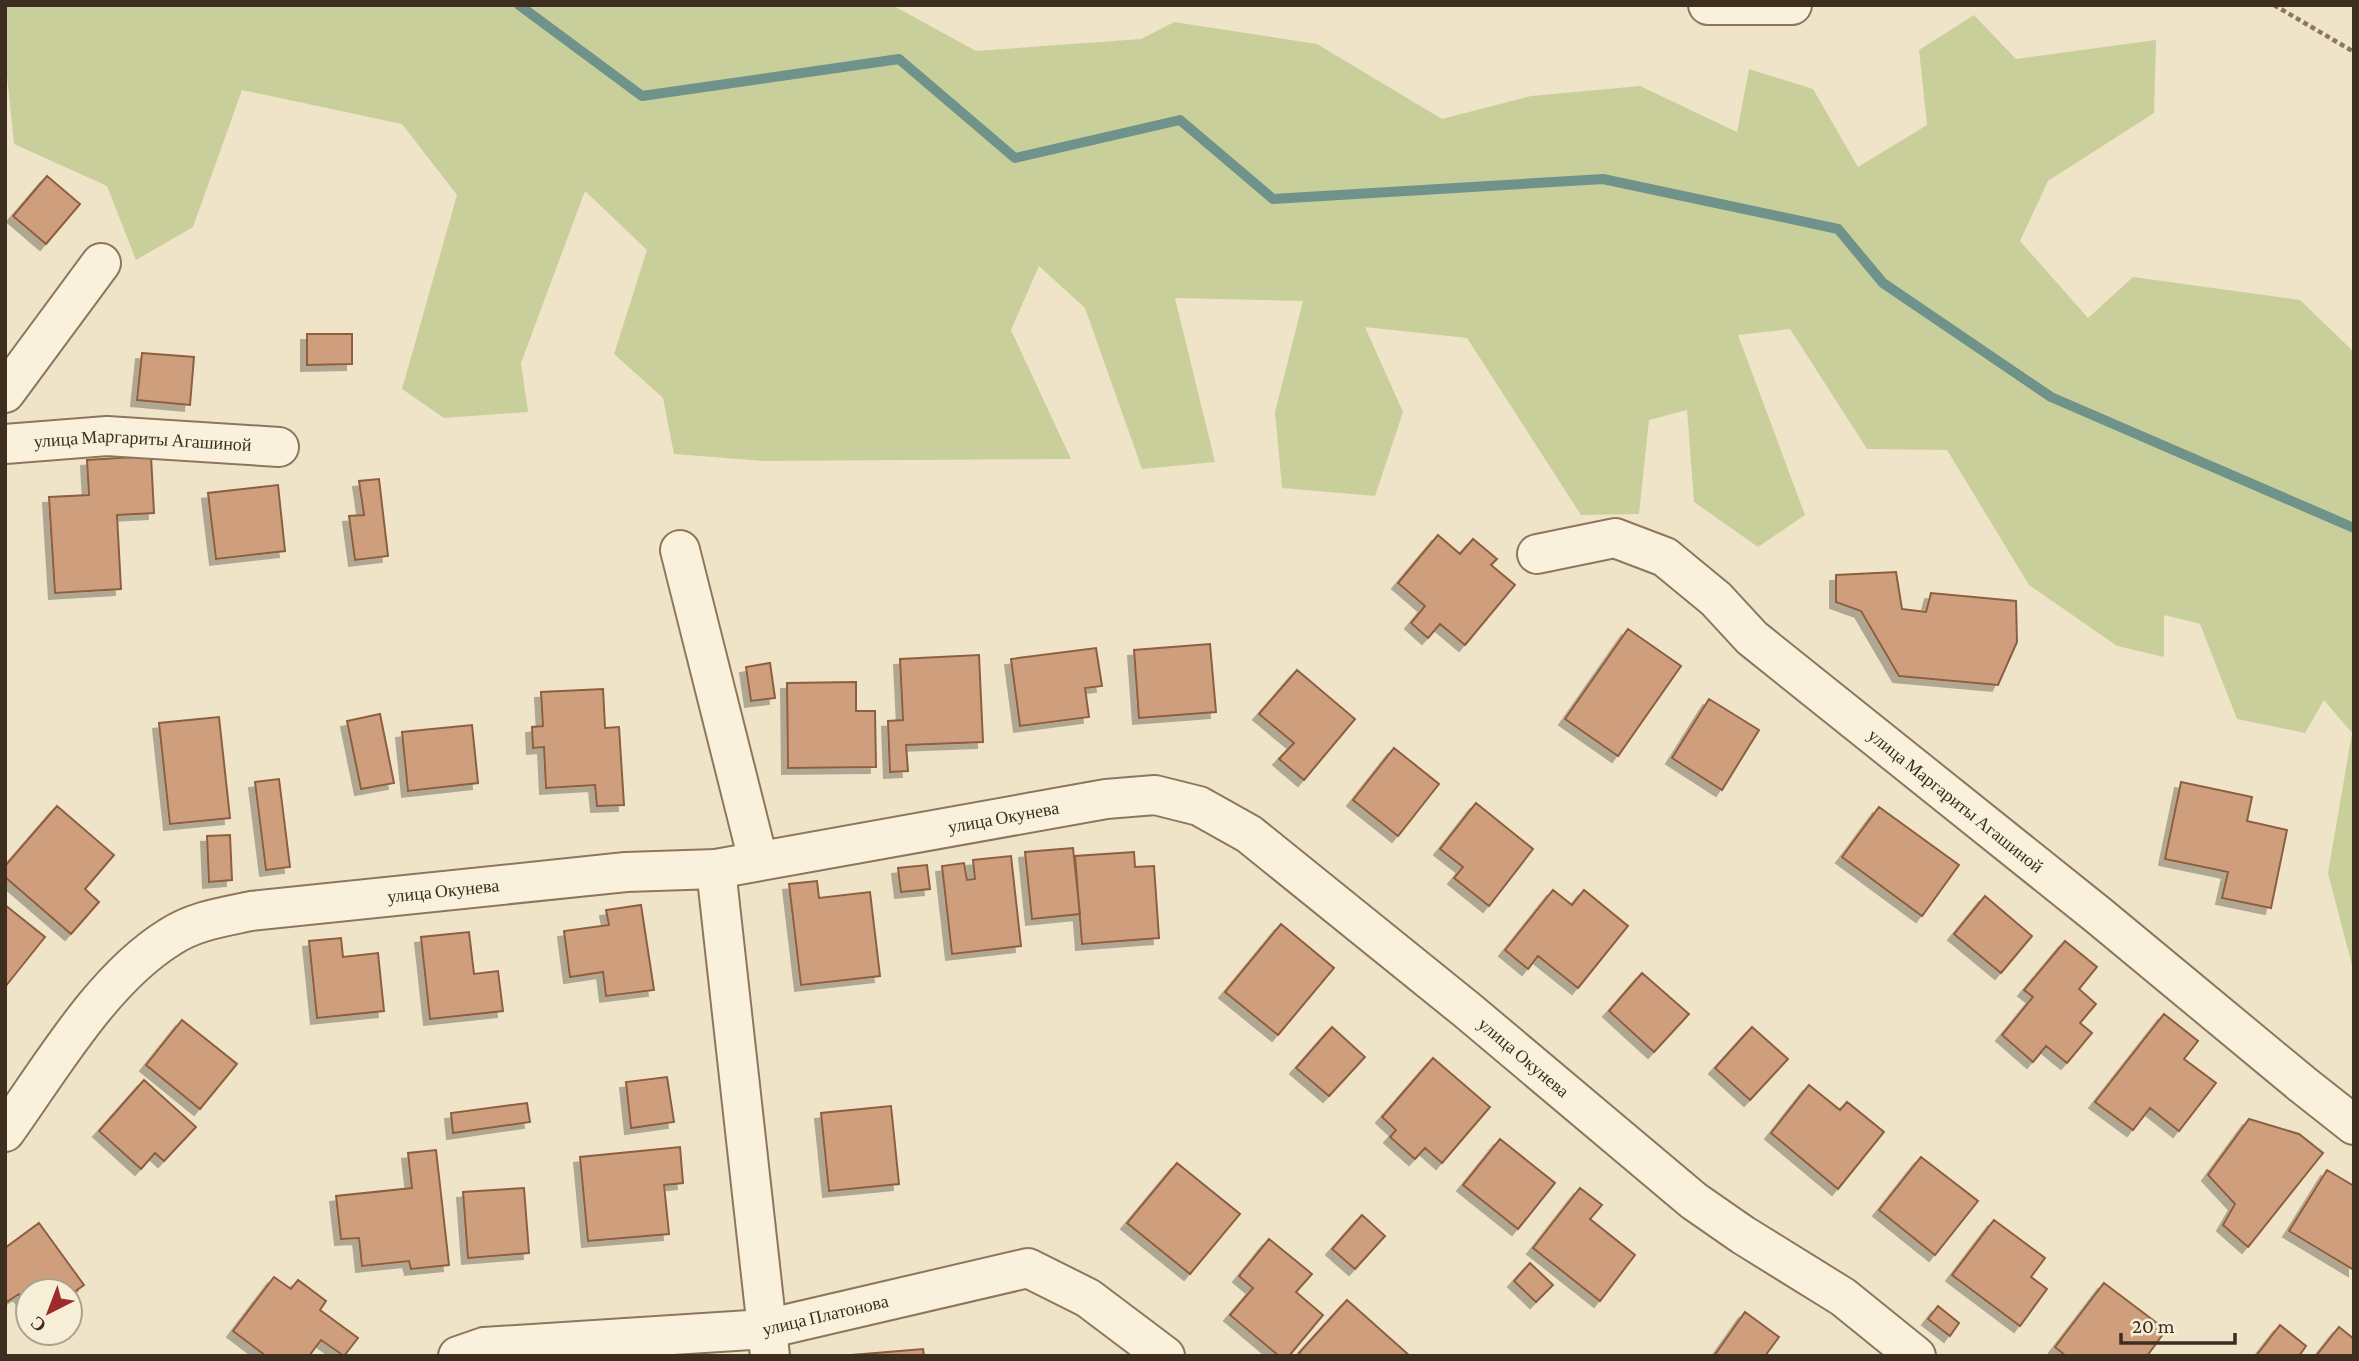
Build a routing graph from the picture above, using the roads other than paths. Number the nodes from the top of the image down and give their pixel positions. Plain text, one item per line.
1 (1792, 5) edge
2 (1717, 6) edge
3 (101, 263) dead end
4 (5, 393) edge
5 (5, 444) edge
6 (279, 447) dead end
7 (680, 550) dead end
8 (1537, 554) dead end
9 (758, 860) junction
10 (716, 869) junction
11 (2354, 1125) edge
12 (5, 1132) edge
13 (768, 1342) edge
14 (458, 1356) edge
15 (1165, 1356) edge
16 (1916, 1356) edge

1 - 2 street
3 - 4 street
5 - 6 street, улица Маргариты Агашиной
7 - 9 street
8 - 11 street, улица Маргариты Агашиной
9 - 10 street, улица Окунева
9 - 16 street, улица Окунева
10 - 12 street, улица Окунева
10 - 13 street
13 - 14 street, улица Платонова
13 - 15 street, улица Платонова

